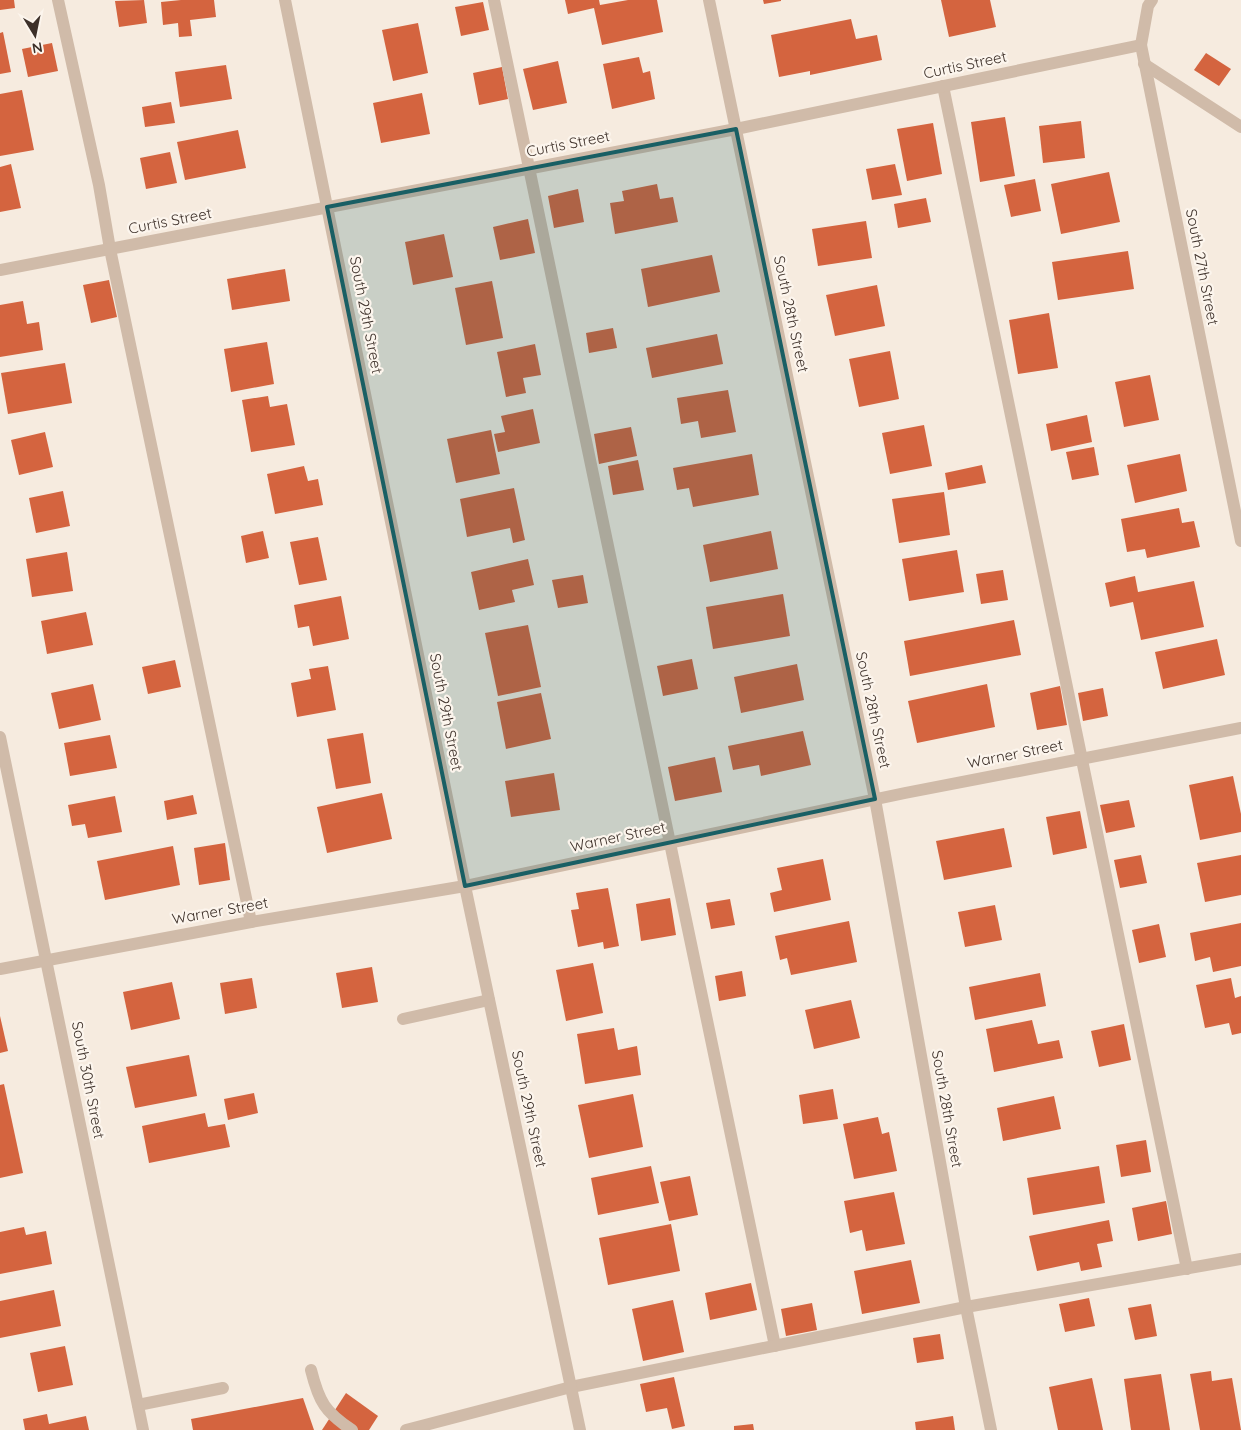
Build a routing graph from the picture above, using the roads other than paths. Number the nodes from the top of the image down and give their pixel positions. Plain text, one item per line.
1 (58, 0) edge
2 (285, 0) edge
3 (494, 0) edge
4 (710, 0) edge
5 (1152, 0) edge
6 (1140, 45) junction
7 (1144, 64) junction
8 (943, 86) junction
9 (1241, 127) edge
10 (736, 129) junction
11 (531, 168) junction
12 (327, 207) junction
13 (110, 249) junction
14 (0, 270) edge
15 (1241, 541) edge
16 (1241, 728) edge
17 (0, 737) edge
18 (1082, 758) junction
19 (875, 799) junction
20 (672, 843) junction
21 (465, 886) junction
22 (252, 922) junction
23 (47, 959) junction
24 (0, 969) edge
25 (489, 1000) junction
26 (404, 1019) dead end
27 (1241, 1259) edge
28 (1187, 1269) junction
29 (966, 1307) junction
30 (775, 1346) junction
31 (311, 1370) dead end
32 (223, 1388) dead end
33 (571, 1388) junction
34 (138, 1405) junction
35 (143, 1430) edge
36 (352, 1430) edge
37 (406, 1430) edge
38 (580, 1430) edge
39 (991, 1430) edge

1 - 13 street
2 - 12 street, South 29th Street
3 - 11 street
4 - 10 street, South 28th Street
5 - 6 street, South 27th Street
6 - 7 street, South 27th Street
6 - 8 street, Curtis Street
7 - 9 street
7 - 15 street, South 27th Street
8 - 10 street, Curtis Street
8 - 18 street
10 - 11 street, Curtis Street
10 - 19 street, South 28th Street
11 - 12 street, Curtis Street
11 - 20 street
12 - 13 street, Curtis Street
12 - 21 street, South 29th Street
13 - 14 street, Curtis Street
13 - 22 street
16 - 18 street, Warner Street
17 - 23 street, South 30th Street
18 - 19 street, Warner Street
18 - 28 street
19 - 20 street, Warner Street
19 - 29 street, South 28th Street
20 - 21 street, Warner Street
20 - 30 street
21 - 22 street, Warner Street
21 - 25 street, South 29th Street
22 - 23 street, Warner Street
23 - 24 street, Warner Street
23 - 34 street, South 30th Street
25 - 26 street
25 - 33 street, South 29th Street
27 - 28 street
28 - 29 street
29 - 30 street
29 - 39 street, South 28th Street
30 - 33 street
31 - 36 street
32 - 34 street
33 - 37 street
33 - 38 street, South 29th Street
34 - 35 street, South 30th Street

